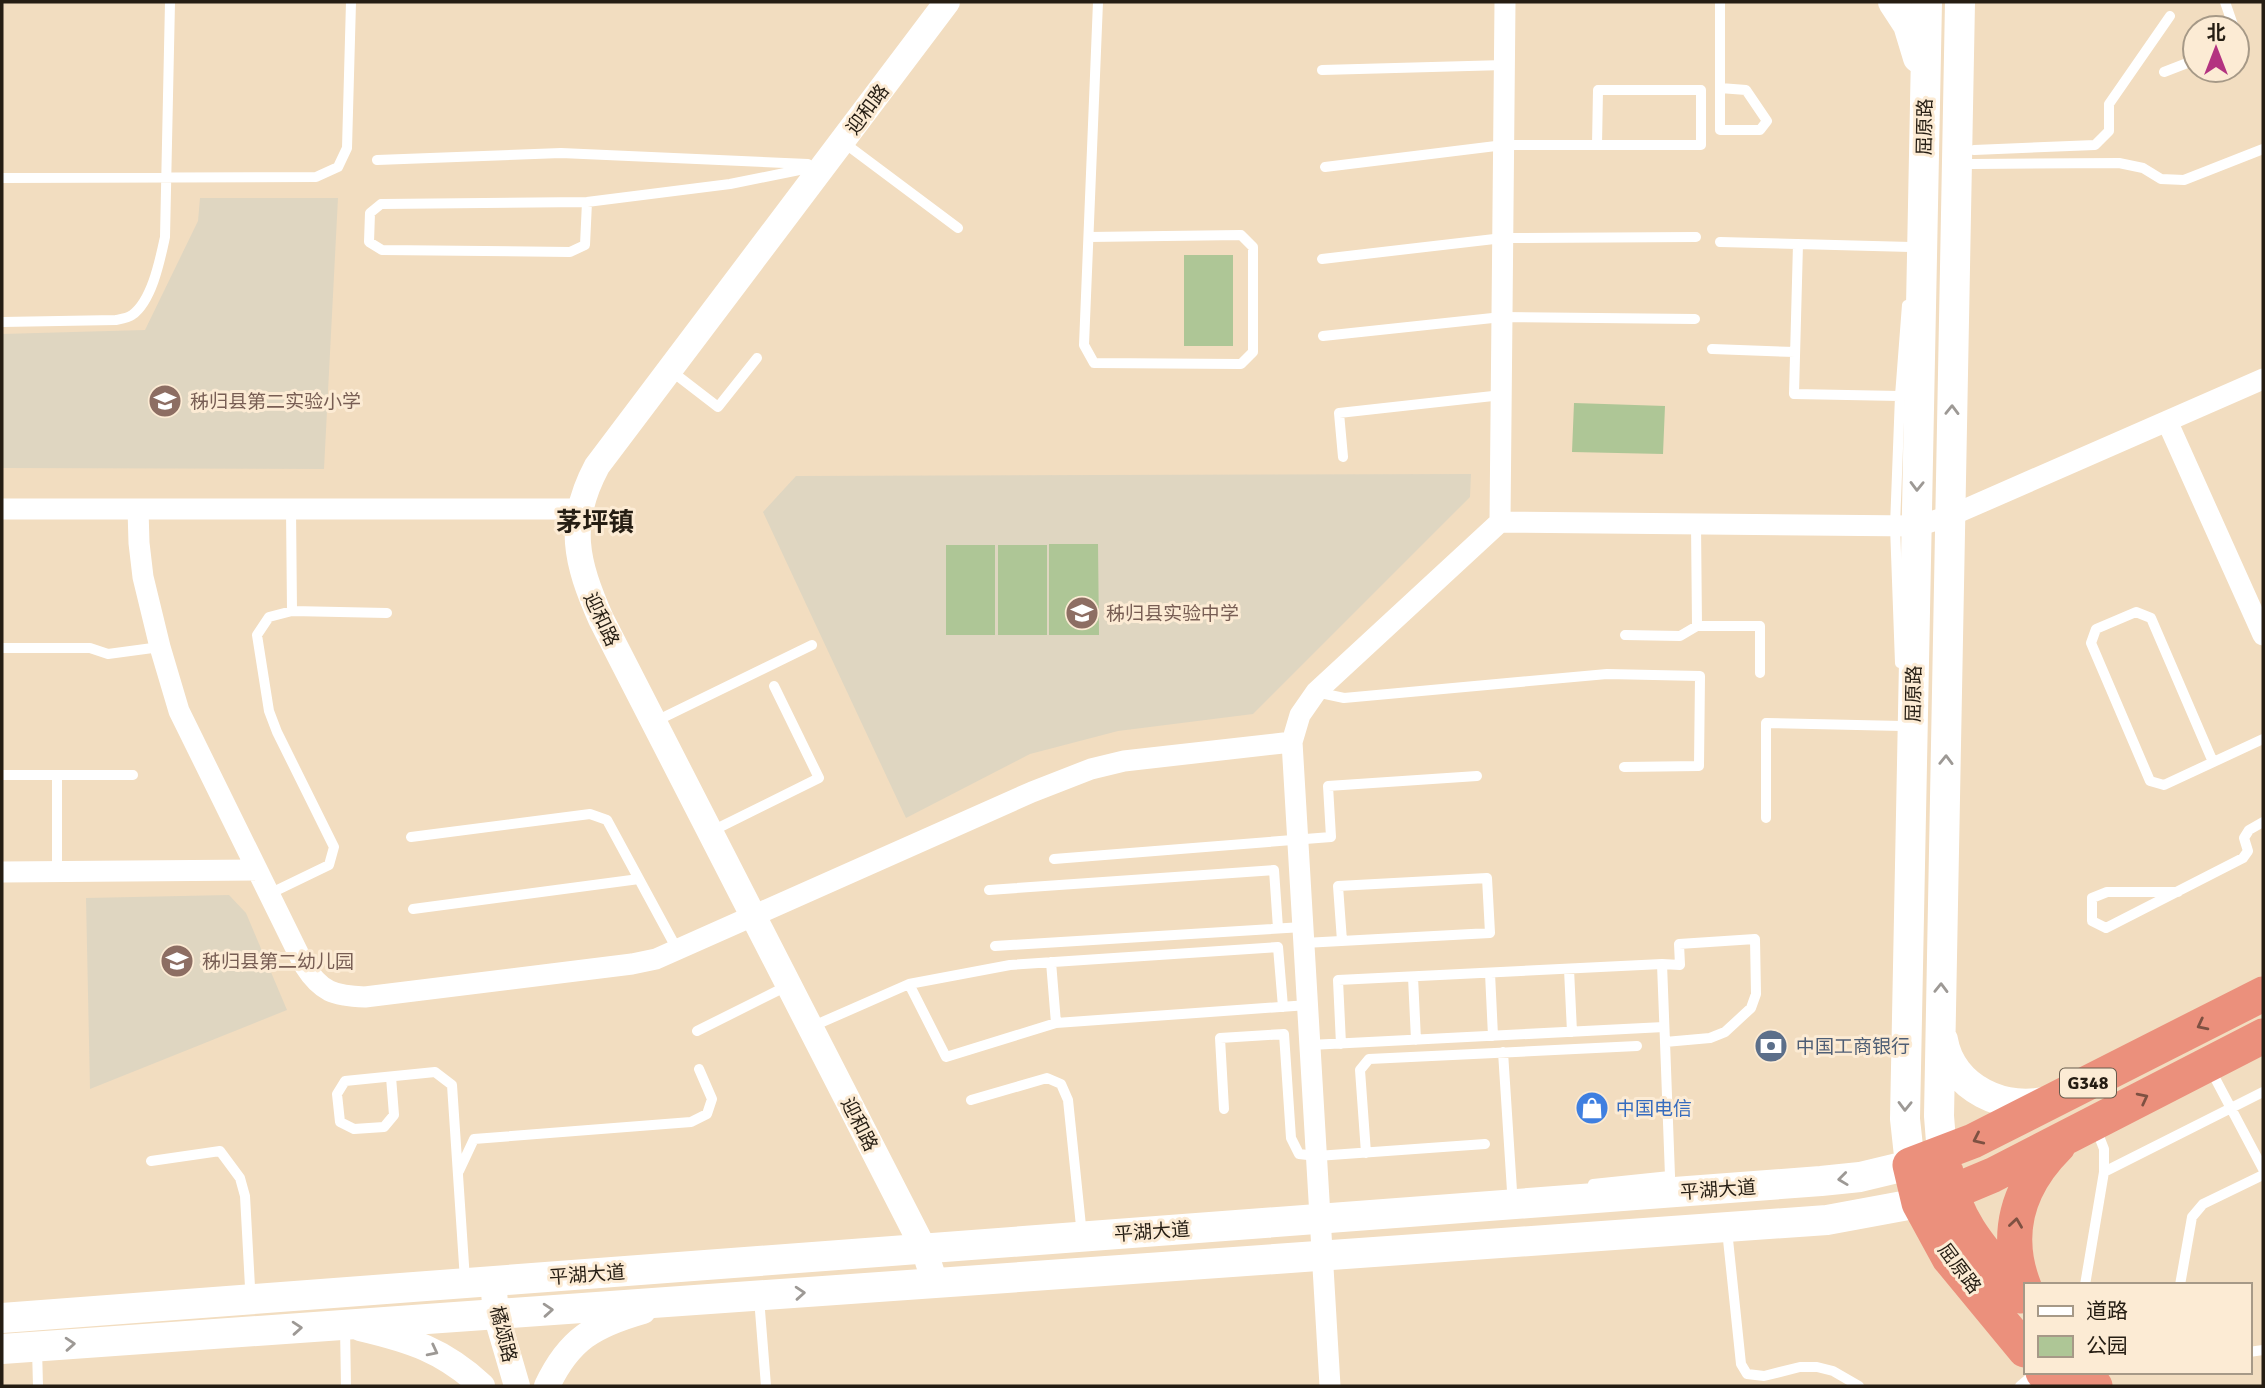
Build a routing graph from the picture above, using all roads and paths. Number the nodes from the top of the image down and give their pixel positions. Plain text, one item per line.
1 (170, 2) edge
2 (351, 2) edge
3 (947, 2) edge
4 (1098, 2) edge
5 (1505, 2) edge
6 (1720, 2) edge
7 (1893, 2) edge
8 (1927, 2) edge
9 (1960, 2) edge
10 (1980, 2) edge
11 (2171, 16) dead end
12 (1505, 65) junction
13 (2181, 65) edge
14 (1322, 71) dead end
15 (2164, 72) dead end
16 (1959, 86) junction
17 (1720, 89) junction
18 (1925, 111) junction
19 (842, 142) junction
20 (1504, 145) junction
21 (1597, 145) junction
22 (2263, 149) edge
23 (1974, 150) dead end
24 (377, 160) dead end
25 (825, 164) junction
26 (1971, 164) dead end
27 (1325, 167) dead end
28 (167, 177) junction
29 (2, 178) edge
30 (587, 202) junction
31 (958, 228) dead end
32 (1089, 237) junction
33 (1696, 237) dead end
34 (1503, 238) junction
35 (1720, 242) dead end
36 (1798, 244) junction
37 (1911, 247) junction
38 (1322, 258) dead end
39 (1910, 260) dead end
40 (1908, 288) dead end
41 (1502, 317) junction
42 (1695, 319) dead end
43 (2, 322) edge
44 (1323, 336) dead end
45 (1712, 349) dead end
46 (1795, 352) junction
47 (757, 358) dead end
48 (670, 370) junction
49 (2263, 379) edge
50 (1502, 395) junction
51 (1900, 396) junction
52 (2167, 421) junction
53 (1343, 457) dead end
54 (2, 509) edge
55 (138, 509) junction
56 (291, 509) junction
57 (579, 509) junction
58 (1950, 516) junction
59 (1500, 522) junction
60 (1696, 524) junction
61 (1906, 526) junction
62 (292, 611) junction
63 (387, 613) dead end
64 (1697, 626) junction
65 (1625, 635) dead end
66 (2263, 635) edge
67 (812, 645) dead end
68 (160, 647) junction
69 (2, 648) edge
70 (1760, 673) dead end
71 (1900, 673) dead end
72 (774, 686) dead end
73 (1316, 692) junction
74 (1901, 713) dead end
75 (653, 722) junction
76 (1902, 726) junction
77 (2263, 738) edge
78 (1292, 741) junction
79 (2213, 762) junction
80 (1624, 767) dead end
81 (2, 775) edge
82 (57, 775) junction
83 (133, 775) dead end
84 (1477, 776) dead end
85 (1766, 818) dead end
86 (2263, 822) edge
87 (710, 832) junction
88 (411, 837) dead end
89 (1298, 840) junction
90 (1054, 859) dead end
91 (257, 870) junction
92 (2, 872) edge
93 (57, 872) junction
94 (639, 879) junction
95 (989, 890) dead end
96 (2178, 892) junction
97 (269, 894) junction
98 (412, 909) dead end
99 (754, 917) junction
100 (1278, 928) junction
101 (1304, 935) junction
102 (1342, 941) junction
103 (995, 946) dead end
104 (678, 951) junction
105 (1051, 962) junction
106 (1662, 964) junction
107 (1569, 969) junction
108 (1490, 973) junction
109 (1413, 976) junction
110 (909, 984) junction
111 (789, 985) junction
112 (2263, 994) edge
113 (1308, 1006) junction
114 (1283, 1007) junction
115 (1056, 1024) junction
116 (1941, 1026) junction
117 (811, 1027) junction
118 (1664, 1027) junction
119 (697, 1031) dead end
120 (1572, 1032) junction
121 (1493, 1036) junction
122 (2263, 1036) edge
123 (1416, 1040) junction
124 (1665, 1042) junction
125 (1341, 1044) junction
126 (1310, 1045) junction
127 (1637, 1046) dead end
128 (1503, 1052) junction
129 (1907, 1054) junction
130 (699, 1069) dead end
131 (391, 1077) junction
132 (2216, 1080) dead end
133 (2263, 1092) edge
134 (2061, 1097) junction
135 (971, 1100) dead end
136 (2231, 1108) junction
137 (1224, 1109) dead end
138 (2086, 1127) junction
139 (1485, 1144) dead end
140 (1367, 1153) junction
141 (1942, 1154) junction
142 (1317, 1156) junction
143 (151, 1161) dead end
144 (1910, 1165) junction
145 (2263, 1169) edge
146 (2104, 1172) junction
147 (458, 1174) junction
148 (2263, 1175) edge
149 (1670, 1184) junction
150 (1578, 1185) dead end
151 (1525, 1190) dead end
152 (1512, 1191) junction
153 (1499, 1192) dead end
154 (1934, 1198) junction
155 (1361, 1204) dead end
156 (1320, 1213) junction
157 (1081, 1226) junction
158 (1727, 1227) junction
159 (922, 1244) junction
160 (1323, 1255) junction
161 (1950, 1258) junction
162 (474, 1274) junction
163 (344, 1280) dead end
164 (304, 1283) dead end
165 (935, 1283) junction
166 (2085, 1283) edge
167 (2180, 1283) edge
168 (290, 1284) dead end
169 (2024, 1286) edge
170 (250, 1287) junction
171 (223, 1289) dead end
172 (167, 1294) dead end
173 (759, 1296) junction
174 (126, 1297) dead end
175 (2024, 1300) edge
176 (685, 1301) junction
177 (496, 1314) junction
178 (2, 1318) edge
179 (345, 1325) junction
180 (37, 1346) junction
181 (2, 1349) edge
182 (2024, 1354) edge
183 (2024, 1364) edge
184 (2034, 1374) edge
185 (1764, 1376) junction
186 (38, 1386) edge
187 (346, 1386) edge
188 (482, 1386) edge
189 (517, 1386) edge
190 (547, 1386) edge
191 (766, 1386) edge
192 (1330, 1386) edge
193 (1771, 1386) edge
194 (1859, 1386) edge
195 (2020, 1386) edge

1 - 28 lane
2 - 28 lane
3 - 19 street, 迎和路
4 - 32 lane
5 - 12 street
6 - 17 lane
7 - 18 main road
8 - 18 main road, 屈原路
9 - 16 main road, 屈原路
10 - 16 main road
11 - 23 lane
12 - 14 lane
12 - 20 street
13 - 15 lane
58 -> 16 main road, 屈原路
17 - 17 lane
18 - 37 lane
18 -> 61 main road, 屈原路
19 - 25 street, 迎和路
19 - 31 lane
20 - 21 lane
20 - 27 lane
20 - 34 street
21 - 21 lane
22 - 26 lane
24 - 25 lane
25 - 30 lane
25 - 48 street, 迎和路
28 - 29 lane
28 - 43 lane
30 - 30 lane
32 - 32 lane
33 - 34 lane
34 - 38 lane
34 - 41 street
35 - 36 lane
36 - 37 lane
36 - 46 lane
37 - 39 lane
40 - 51 lane
41 - 42 lane
41 - 44 lane
41 - 50 street
45 - 46 lane
46 - 51 lane
47 - 48 lane
48 - 57 street, 迎和路
49 - 52 street
50 - 53 lane
50 - 59 street
51 - 61 lane
52 - 58 street
52 - 66 street
54 - 55 street
55 - 56 street
55 - 68 street
56 - 57 street
56 - 62 lane
57 - 75 street, 迎和路
58 - 61 street
116 -> 58 main road, 屈原路
59 - 60 street
59 - 73 street
60 - 61 street
60 - 64 lane
61 - 71 lane
61 - 129 main road, 屈原路
62 - 63 lane
62 - 97 lane
64 - 65 lane
64 - 70 lane
67 - 75 lane
68 - 69 lane
68 - 91 street
72 - 87 lane
73 - 78 street
73 - 80 lane
74 - 76 lane
75 - 87 street, 迎和路
76 - 85 lane
76 - 129 lane
77 - 79 lane
78 - 89 street
78 - 99 street
79 - 79 lane
81 - 82 lane
82 - 83 lane
82 - 93 lane
84 - 89 lane
86 - 96 lane
87 - 99 street, 迎和路
88 - 94 lane
89 - 90 lane
89 - 101 street
91 - 93 street
91 - 97 street
92 - 93 street
94 - 98 lane
94 - 104 lane
95 - 100 lane
96 - 96 lane
97 - 104 street
99 - 104 street
99 - 111 street, 迎和路
100 - 101 lane
100 - 103 lane
101 - 102 lane
101 - 113 street
102 - 102 lane
105 - 110 lane
105 - 114 lane
105 - 115 lane
106 - 107 lane
106 - 118 lane
106 - 124 lane
107 - 108 lane
107 - 120 lane
108 - 109 lane
108 - 121 lane
109 - 123 lane
109 - 125 lane
110 - 115 lane
110 - 117 lane
111 - 117 street, 迎和路
111 - 119 lane
112 -> 134 highway, 平湖大道 / G348
113 - 114 lane
113 - 126 street
114 - 115 lane
116 - 134 main road
116 - 141 main road, 屈原路
117 - 159 street, 迎和路
118 - 120 lane
118 - 124 lane
120 - 121 lane
121 - 123 lane
138 -> 122 highway, 平湖大道 / G348
123 - 125 lane
124 - 149 lane
125 - 126 lane
126 - 142 street
127 - 128 lane
128 - 140 lane
128 - 152 lane
129 -> 144 main road, 屈原路
130 - 147 lane
131 - 131 lane
131 - 147 lane
132 - 136 lane
133 - 136 lane
134 -> 141 highway, 平湖大道 / G348
135 - 157 lane
136 - 145 lane
136 - 146 lane
137 - 142 lane
138 - 146 lane
138 - 154 highway, 平湖大道 / G348
169 -> 138 highway
139 - 140 lane
140 - 142 lane
141 - 144 highway, 平湖大道 / G348
141 - 154 highway, 屈原路
142 - 156 street
143 - 170 lane
144 -> 149 main road, 平湖大道
144 - 154 highway, 屈原路
146 - 166 lane
147 - 162 lane
148 - 167 lane
149 - 150 lane
149 - 156 main road, 平湖大道
151 - 152 lane
152 - 153 lane
154 - 158 main road, 平湖大道
154 - 161 highway, 屈原路
154 - 175 highway, 屈原路
155 - 156 lane
156 - 157 lane
156 - 159 main road, 平湖大道
156 - 160 street
157 - 159 lane
158 - 160 main road, 平湖大道
158 - 185 lane
159 - 162 main road, 平湖大道
159 - 165 street, 迎和路
160 - 165 main road, 平湖大道
160 - 192 street
161 - 182 highway, 屈原路
161 - 183 lane
162 - 177 street, 橘颂路
162 - 178 main road, 平湖大道
163 - 164 lane
173 -> 165 main road, 平湖大道
168 - 170 lane
170 - 171 lane
172 - 174 lane
173 - 176 main road, 平湖大道
173 - 191 lane
177 -> 176 main road, 平湖大道
176 - 190 street
177 - 179 main road, 平湖大道
177 - 189 street, 橘颂路
180 -> 179 main road, 平湖大道
179 - 187 lane
179 -> 188 street
180 - 181 main road, 平湖大道
180 - 186 lane
184 - 195 lane
185 - 193 lane
185 - 194 lane

